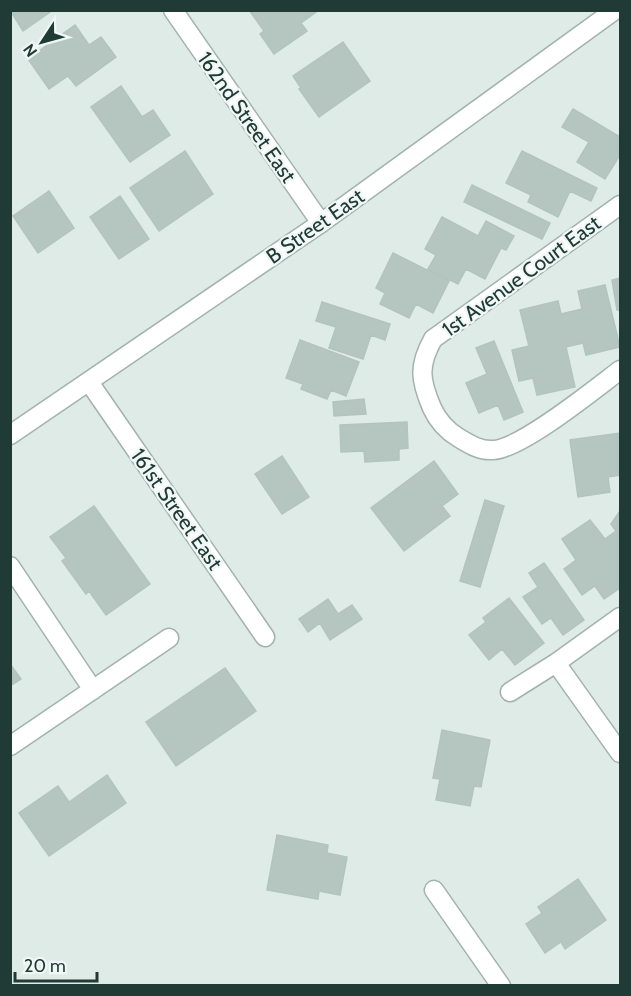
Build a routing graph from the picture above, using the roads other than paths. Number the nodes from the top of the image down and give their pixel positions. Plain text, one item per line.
1 (173, 10) edge
2 (615, 10) edge
3 (621, 205) edge
4 (321, 223) junction
5 (621, 370) edge
6 (89, 382) junction
7 (10, 435) edge
8 (10, 566) edge
9 (621, 617) edge
10 (265, 637) dead end
11 (169, 638) dead end
12 (556, 663) junction
13 (93, 690) junction
14 (510, 692) dead end
15 (10, 746) edge
16 (621, 753) edge
17 (434, 890) dead end
18 (501, 986) edge

1 - 4 street, 162nd Street East
2 - 4 street, B Street East
3 - 5 street, 1st Avenue Court East
4 - 6 street, B Street East
6 - 7 street, B Street East
6 - 10 street, 161st Street East
8 - 13 street
9 - 12 street
11 - 13 street
12 - 14 street
12 - 16 street
13 - 15 street
17 - 18 street

